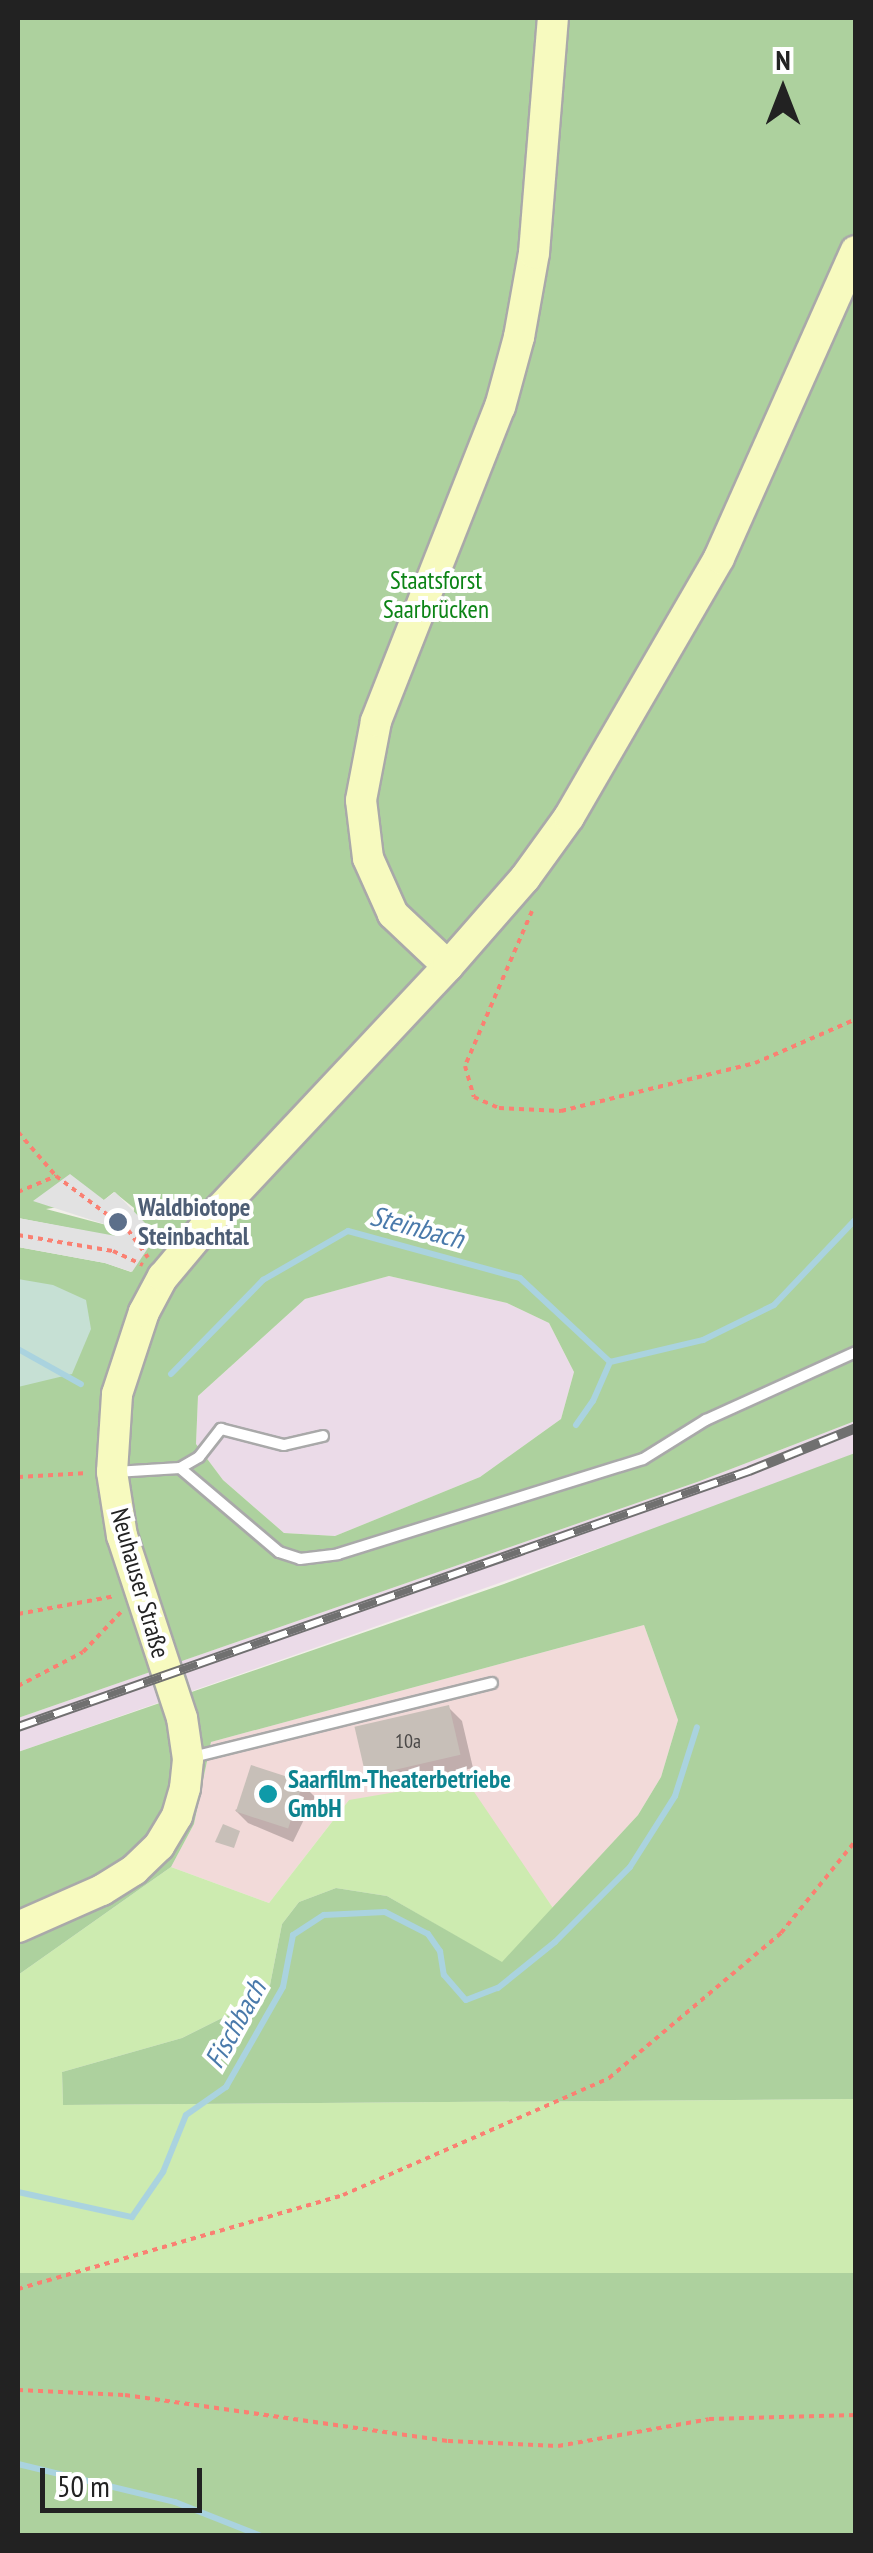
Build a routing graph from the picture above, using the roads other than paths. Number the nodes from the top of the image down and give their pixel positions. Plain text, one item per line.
1 (554, 18) edge
2 (856, 250) edge
3 (448, 966) junction
4 (856, 1352) edge
5 (323, 1436) dead end
6 (180, 1468) junction
7 (112, 1472) junction
8 (492, 1684) dead end
9 (188, 1758) junction
10 (18, 1927) edge

1 - 3 main road
2 - 3 main road, Neuhauser Straße
3 - 7 main road, Neuhauser Straße
4 - 6 lane
5 - 6 lane
6 - 7 lane
7 - 9 main road, Neuhauser Straße
8 - 9 lane
9 - 10 main road, Neuhauser Straße

